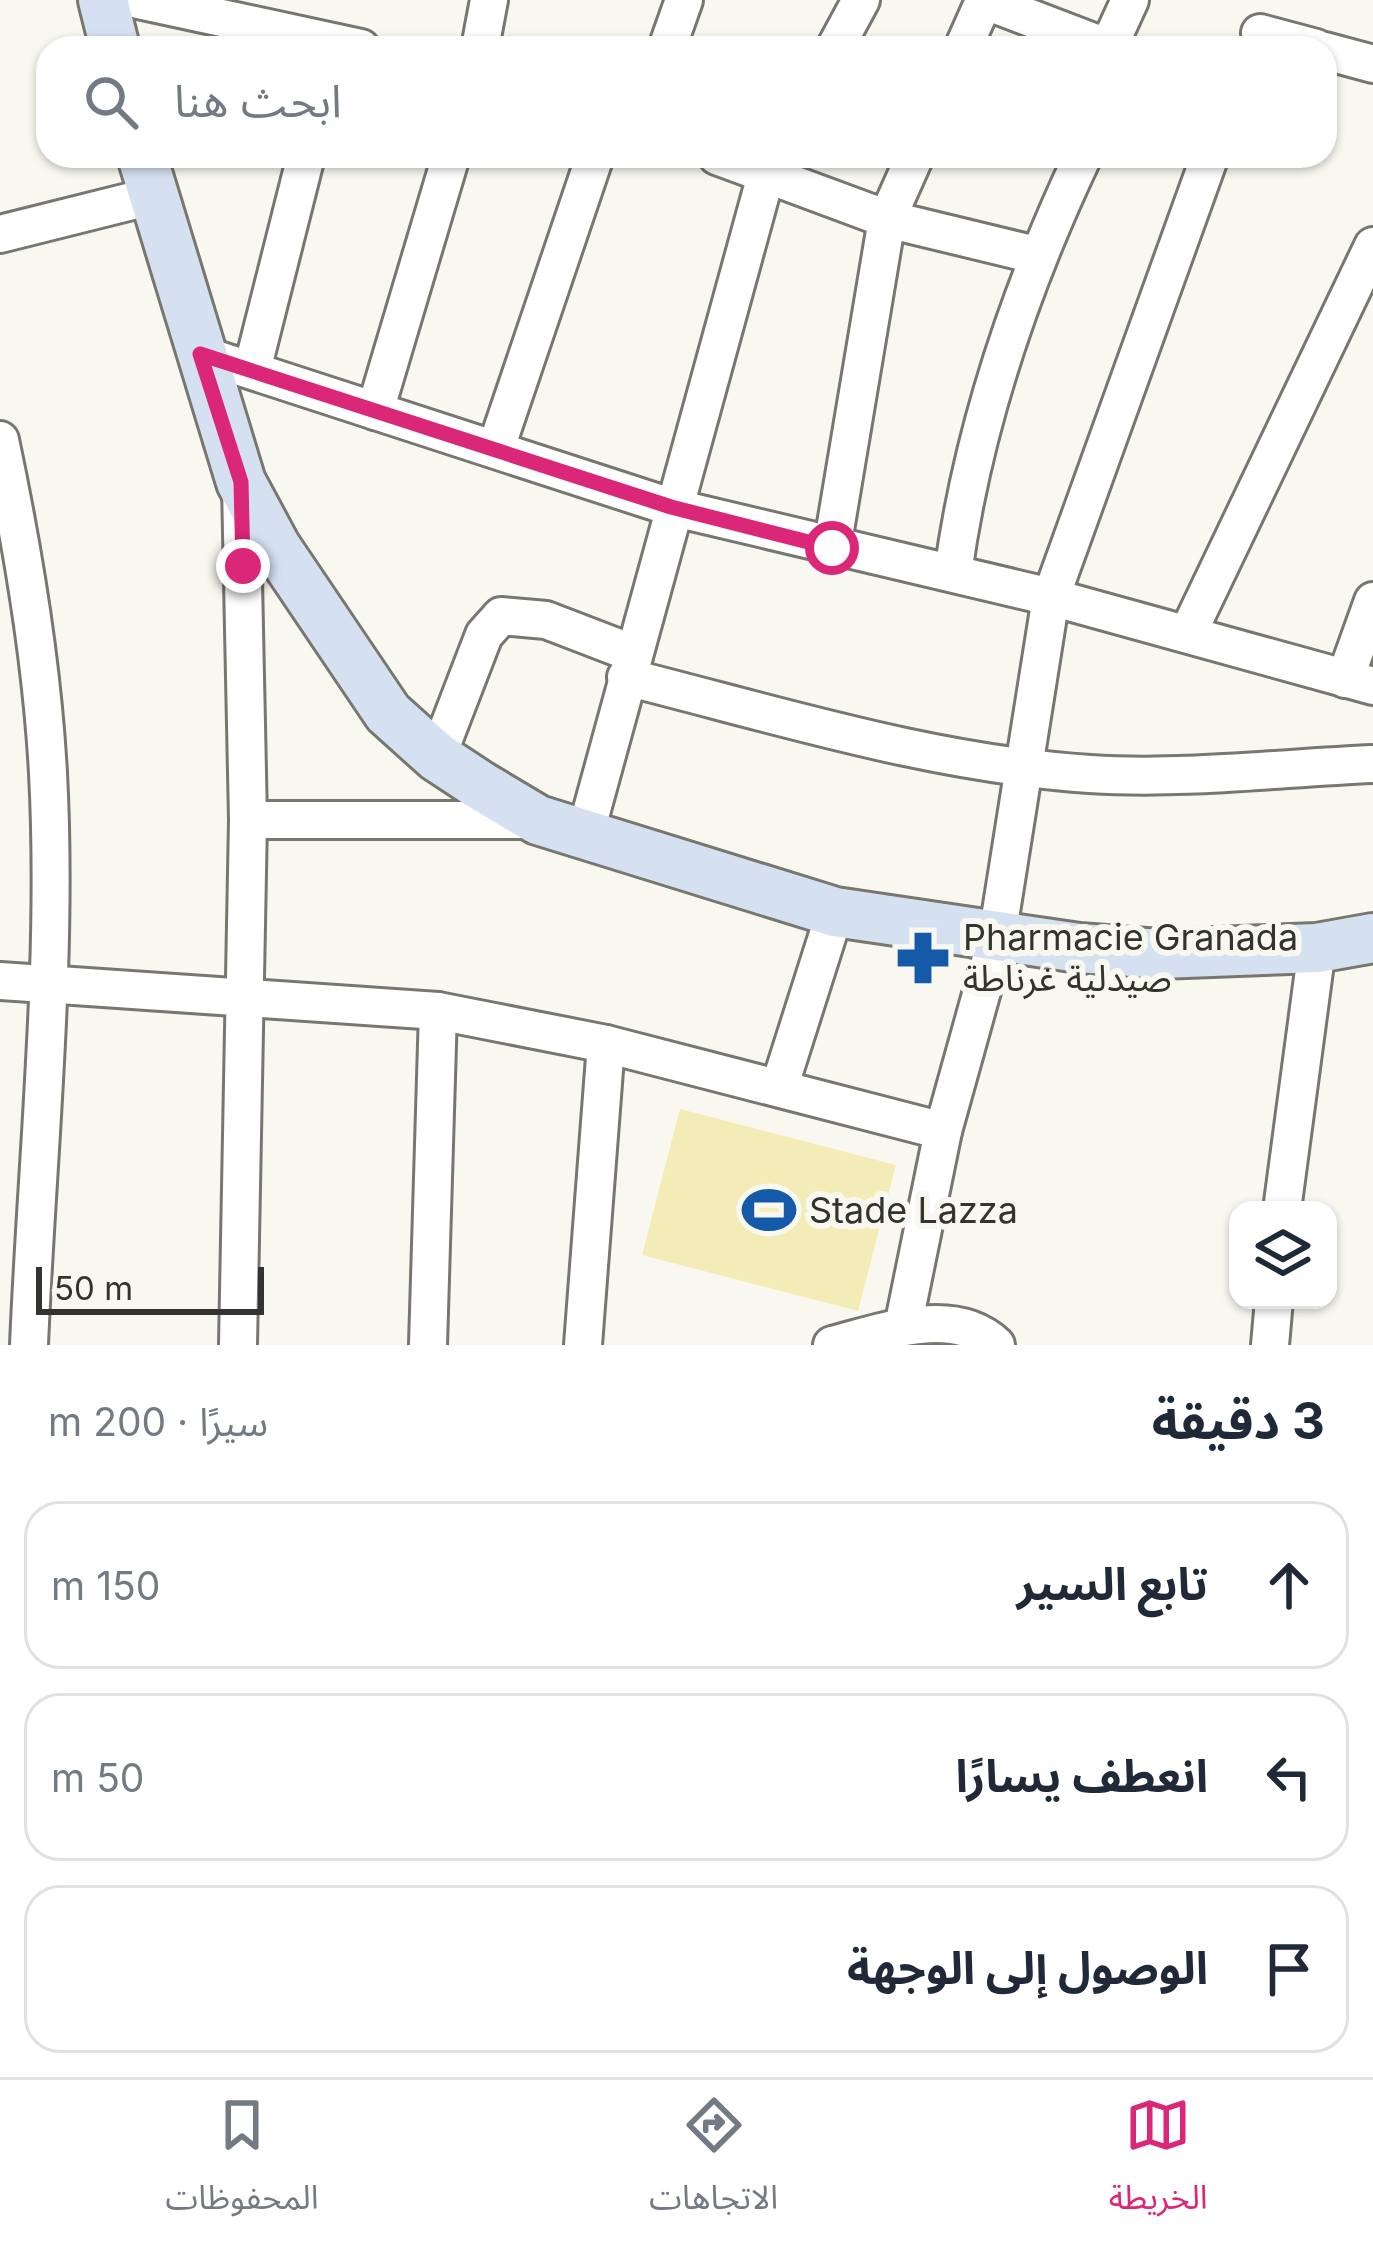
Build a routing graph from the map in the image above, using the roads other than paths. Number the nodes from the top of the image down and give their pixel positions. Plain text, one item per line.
1 (104, 0) edge
2 (138, 0) edge
3 (489, 0) edge
4 (684, 0) edge
5 (861, 0) edge
6 (984, 0) edge
7 (1130, 0) edge
8 (112, 36) edge
9 (298, 36) edge
10 (482, 36) edge
11 (671, 36) edge
12 (842, 36) edge
13 (968, 36) edge
14 (1077, 36) edge
15 (1114, 36) edge
16 (1337, 54) edge
17 (1373, 64) edge
18 (303, 168) edge
19 (447, 168) edge
20 (591, 168) edge
21 (770, 168) edge
22 (778, 168) edge
23 (910, 168) edge
24 (1077, 168) edge
25 (1206, 168) edge
26 (147, 176) edge
27 (887, 218) junction
28 (0, 234) edge
29 (1373, 246) edge
30 (1036, 255) junction
31 (200, 354) junction
32 (252, 370) junction
33 (375, 411) junction
34 (0, 440) edge
35 (496, 448) junction
36 (241, 482) junction
37 (671, 507) junction
38 (832, 548) junction
39 (953, 573) junction
40 (1051, 597) junction
41 (1373, 601) edge
42 (1188, 633) junction
43 (629, 665) junction
44 (1359, 682) edge
45 (437, 757) junction
46 (1373, 764) edge
47 (1023, 768) junction
48 (248, 820) junction
49 (538, 820) junction
50 (585, 835) junction
51 (835, 912) junction
52 (997, 937) junction
53 (1373, 938) edge
54 (1318, 948) junction
55 (0, 981) edge
56 (49, 984) junction
57 (244, 994) junction
58 (438, 1011) junction
59 (606, 1044) junction
60 (779, 1088) junction
61 (943, 1130) junction
62 (1283, 1201) edge
63 (1273, 1309) edge
64 (903, 1328) junction
65 (29, 1345) edge
66 (238, 1345) edge
67 (428, 1345) edge
68 (583, 1345) edge
69 (832, 1345) edge
70 (997, 1345) edge
71 (1270, 1345) edge

1 - 8 main road
2 - 9 street
3 - 10 street
4 - 11 street
5 - 12 street
6 - 13 street
6 - 14 street
7 - 15 street
16 - 17 street
18 - 32 street
19 - 33 street
20 - 35 street
21 - 37 street
22 - 27 street
23 - 27 street
24 - 30 street
25 - 40 street
26 - 28 street
26 - 31 main road
27 - 30 street
27 - 38 street
29 - 42 street
30 - 39 street
31 - 32 street
31 - 36 main road
32 - 33 street
33 - 35 street
34 - 56 street
35 - 37 street
36 - 45 main road
36 - 48 street
37 - 38 street
37 - 43 street
38 - 39 street
39 - 40 street
40 - 42 street
40 - 47 street
41 - 44 street
42 - 44 street
43 - 45 street
43 - 47 street
43 - 50 street
45 - 49 main road
46 - 47 street
47 - 52 street
48 - 49 street
48 - 57 street
49 - 50 main road
50 - 51 main road
51 - 52 main road
51 - 60 street
52 - 54 main road
52 - 61 street
53 - 54 main road
54 - 62 street
55 - 56 street
56 - 57 street
56 - 65 street
57 - 58 street
57 - 66 street
58 - 59 street
58 - 67 street
59 - 60 street
59 - 68 street
60 - 61 street
61 - 64 street
63 - 71 street
64 - 69 street
64 - 70 street

